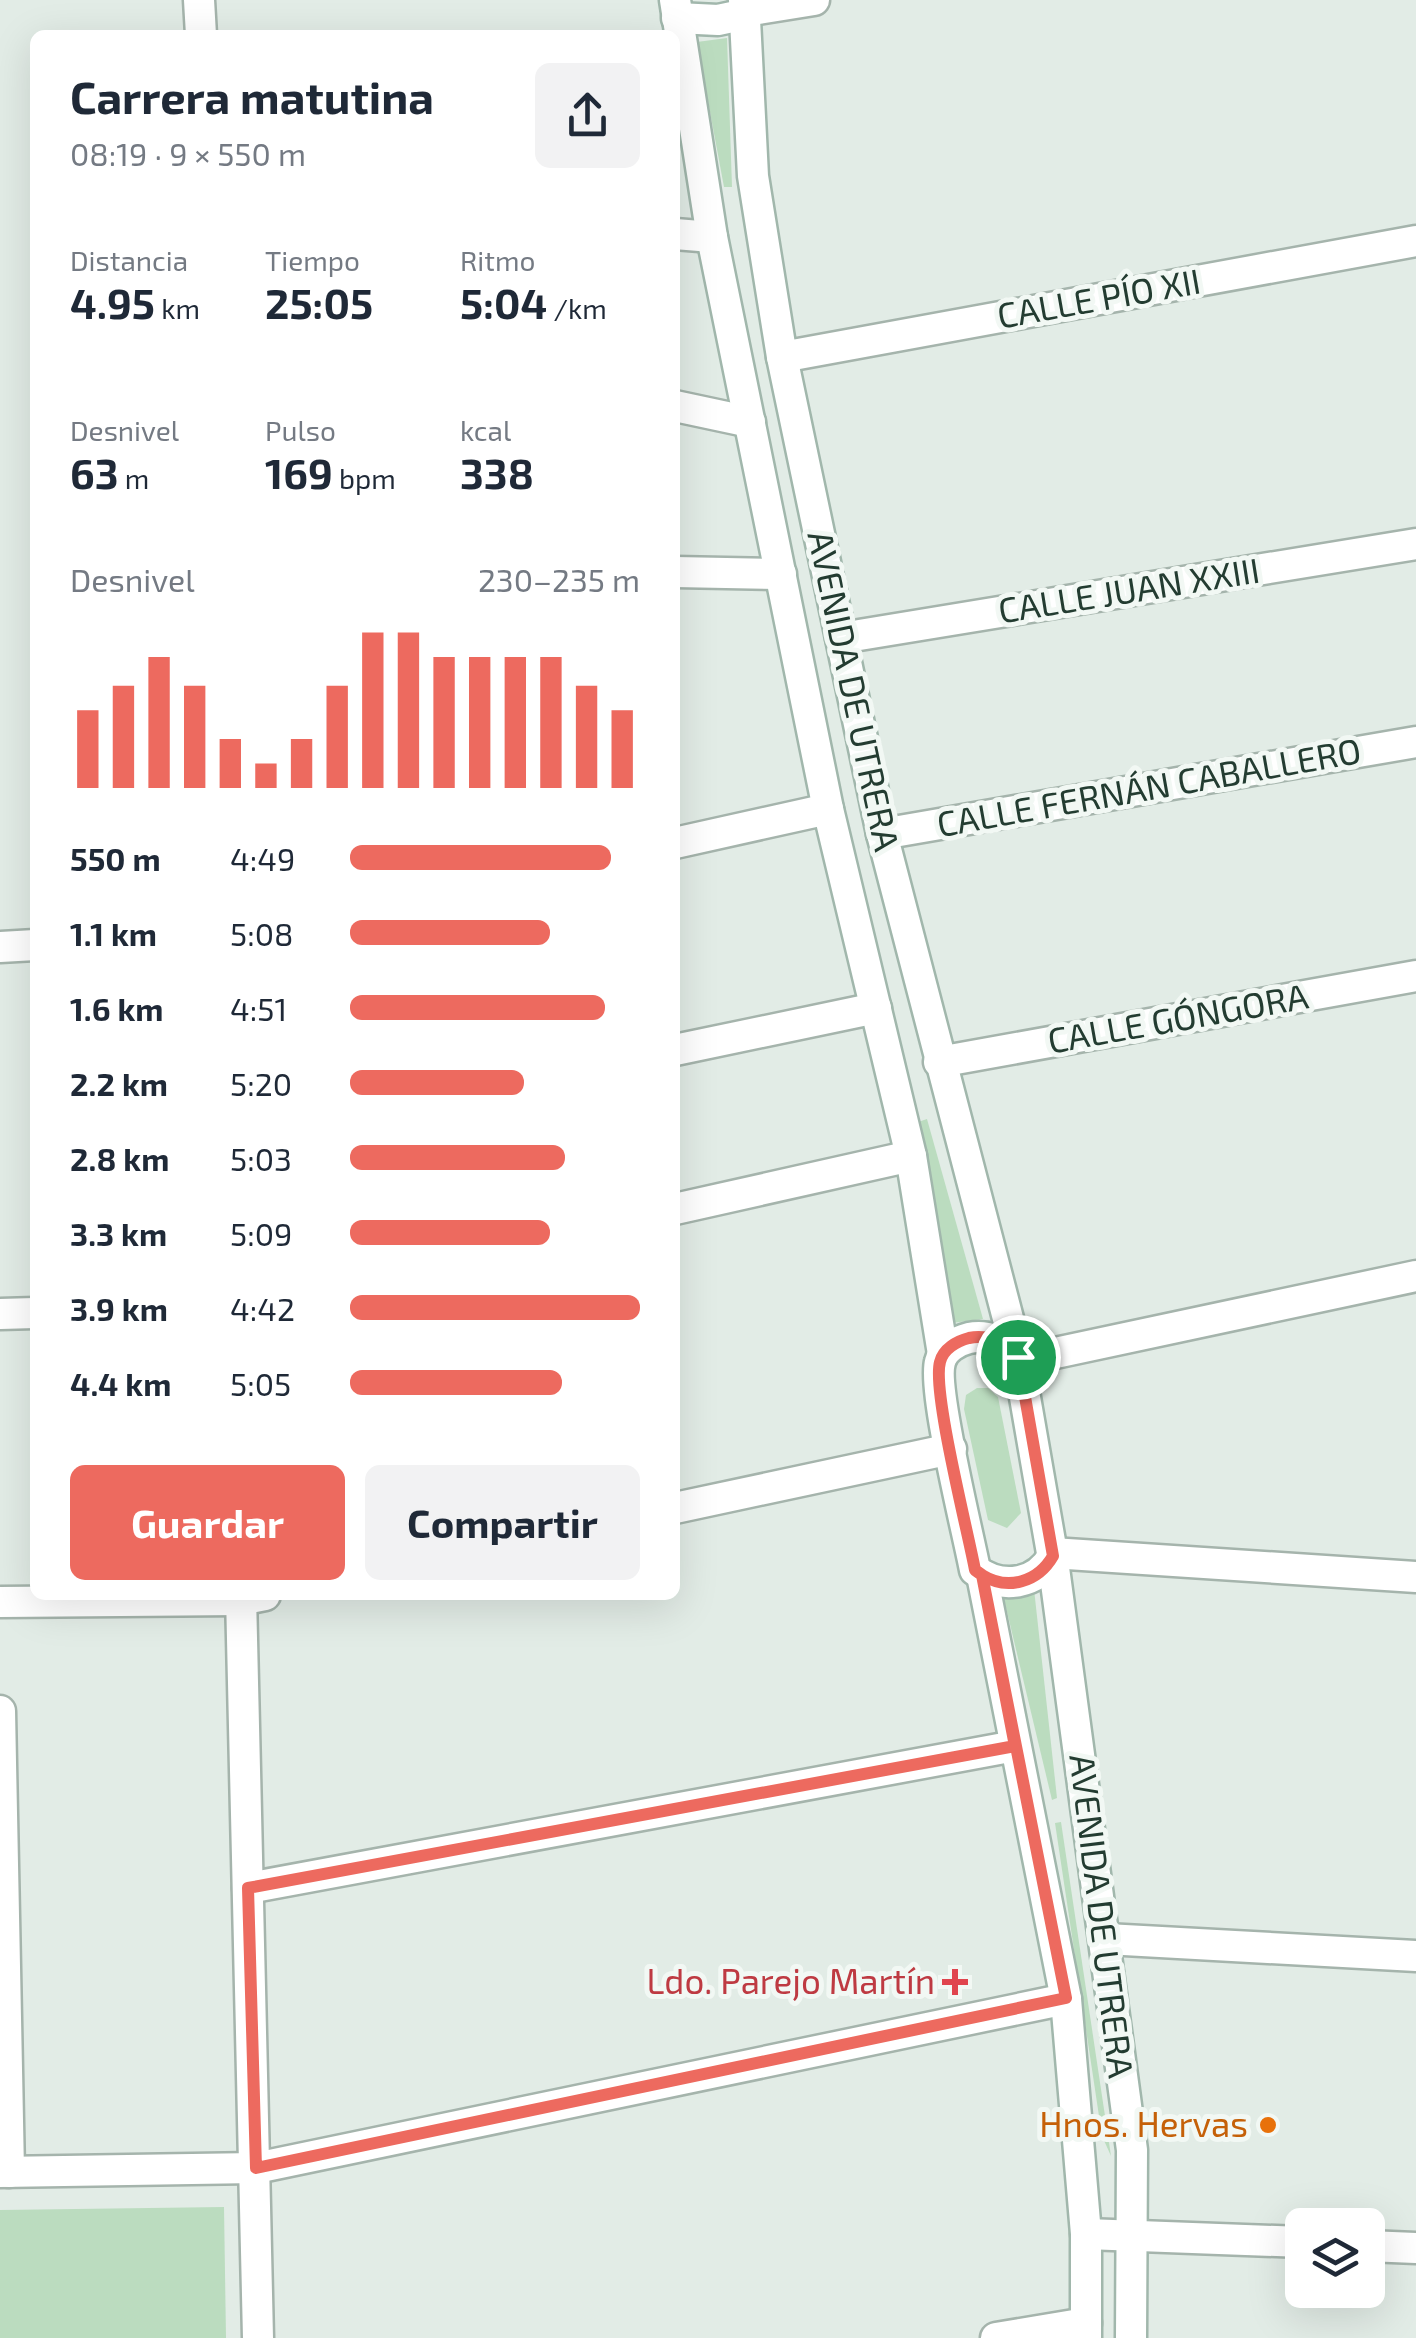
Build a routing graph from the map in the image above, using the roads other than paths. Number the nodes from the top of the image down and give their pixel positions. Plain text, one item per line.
1 (199, 0) edge
2 (814, 0) edge
3 (676, 9) edge
4 (745, 9) edge
5 (201, 30) edge
6 (680, 34) edge
7 (680, 234) edge
8 (712, 237) junction
9 (1416, 241) edge
10 (782, 356) junction
11 (680, 407) edge
12 (750, 422) junction
13 (1416, 544) edge
14 (680, 572) edge
15 (781, 574) junction
16 (841, 638) junction
17 (1416, 742) edge
18 (828, 810) junction
19 (882, 834) junction
20 (680, 841) edge
21 (30, 945) edge
22 (0, 946) edge
23 (1416, 976) edge
24 (876, 1008) junction
25 (680, 1049) edge
26 (939, 1062) junction
27 (911, 1156) junction
28 (680, 1208) edge
29 (1416, 1276) edge
30 (30, 1313) edge
31 (0, 1314) edge
32 (943, 1354) junction
33 (1018, 1359) junction
34 (951, 1449) junction
35 (680, 1507) edge
36 (1052, 1554) junction
37 (982, 1575) junction
38 (1416, 1577) edge
39 (100, 1600) edge
40 (249, 1600) edge
41 (0, 1602) edge
42 (0, 1711) edge
43 (1015, 1746) junction
44 (248, 1888) junction
45 (1106, 1938) junction
46 (1416, 1956) edge
47 (1066, 1998) junction
48 (256, 2168) junction
49 (4, 2172) edge
50 (1133, 2233) junction
51 (1086, 2234) junction
52 (1285, 2241) edge
53 (1385, 2247) edge
54 (1416, 2248) edge
55 (1086, 2331) edge
56 (258, 2338) edge
57 (996, 2338) edge
58 (1131, 2338) edge

1 - 5 street
2 - 4 street
3 - 4 street
4 - 10 street, AVENIDA DE UTRERA
6 - 8 street, AVENIDA DE UTRERA
7 - 8 street
8 - 12 street, AVENIDA DE UTRERA
9 - 10 street, CALLE PÍO XII
10 - 16 street, AVENIDA DE UTRERA
11 - 12 street
12 - 15 street, AVENIDA DE UTRERA
13 - 16 street, CALLE JUAN XXIII
14 - 15 street
15 - 18 street, AVENIDA DE UTRERA
16 - 19 street, AVENIDA DE UTRERA
17 - 19 street, CALLE FERNÁN CABALLERO
18 - 20 street
18 - 24 street, AVENIDA DE UTRERA
19 - 26 street, AVENIDA DE UTRERA
21 - 22 street
23 - 26 street, CALLE GÓNGORA
24 - 25 street
24 - 27 street, AVENIDA DE UTRERA
26 - 33 street, AVENIDA DE UTRERA
27 - 28 street
27 - 32 street, AVENIDA DE UTRERA
29 - 33 street
30 - 31 street
32 - 33 street
32 - 34 street, AVENIDA DE UTRERA
33 - 36 street, AVENIDA DE UTRERA
34 - 35 street
34 - 37 street, AVENIDA DE UTRERA
36 - 37 street
36 - 38 street
36 - 45 street, AVENIDA DE UTRERA
37 - 43 street, AVENIDA DE UTRERA
39 - 41 street
40 - 44 street
42 - 49 street
43 - 44 street
43 - 47 street, AVENIDA DE UTRERA
44 - 48 street
45 - 46 street
45 - 50 street, AVENIDA DE UTRERA
47 - 48 street
47 - 51 street, AVENIDA DE UTRERA
48 - 49 street
48 - 56 street
50 - 51 street
50 - 52 street
50 - 58 street, AVENIDA DE UTRERA
51 - 55 street, AVENIDA DE UTRERA
53 - 54 street
55 - 57 street

